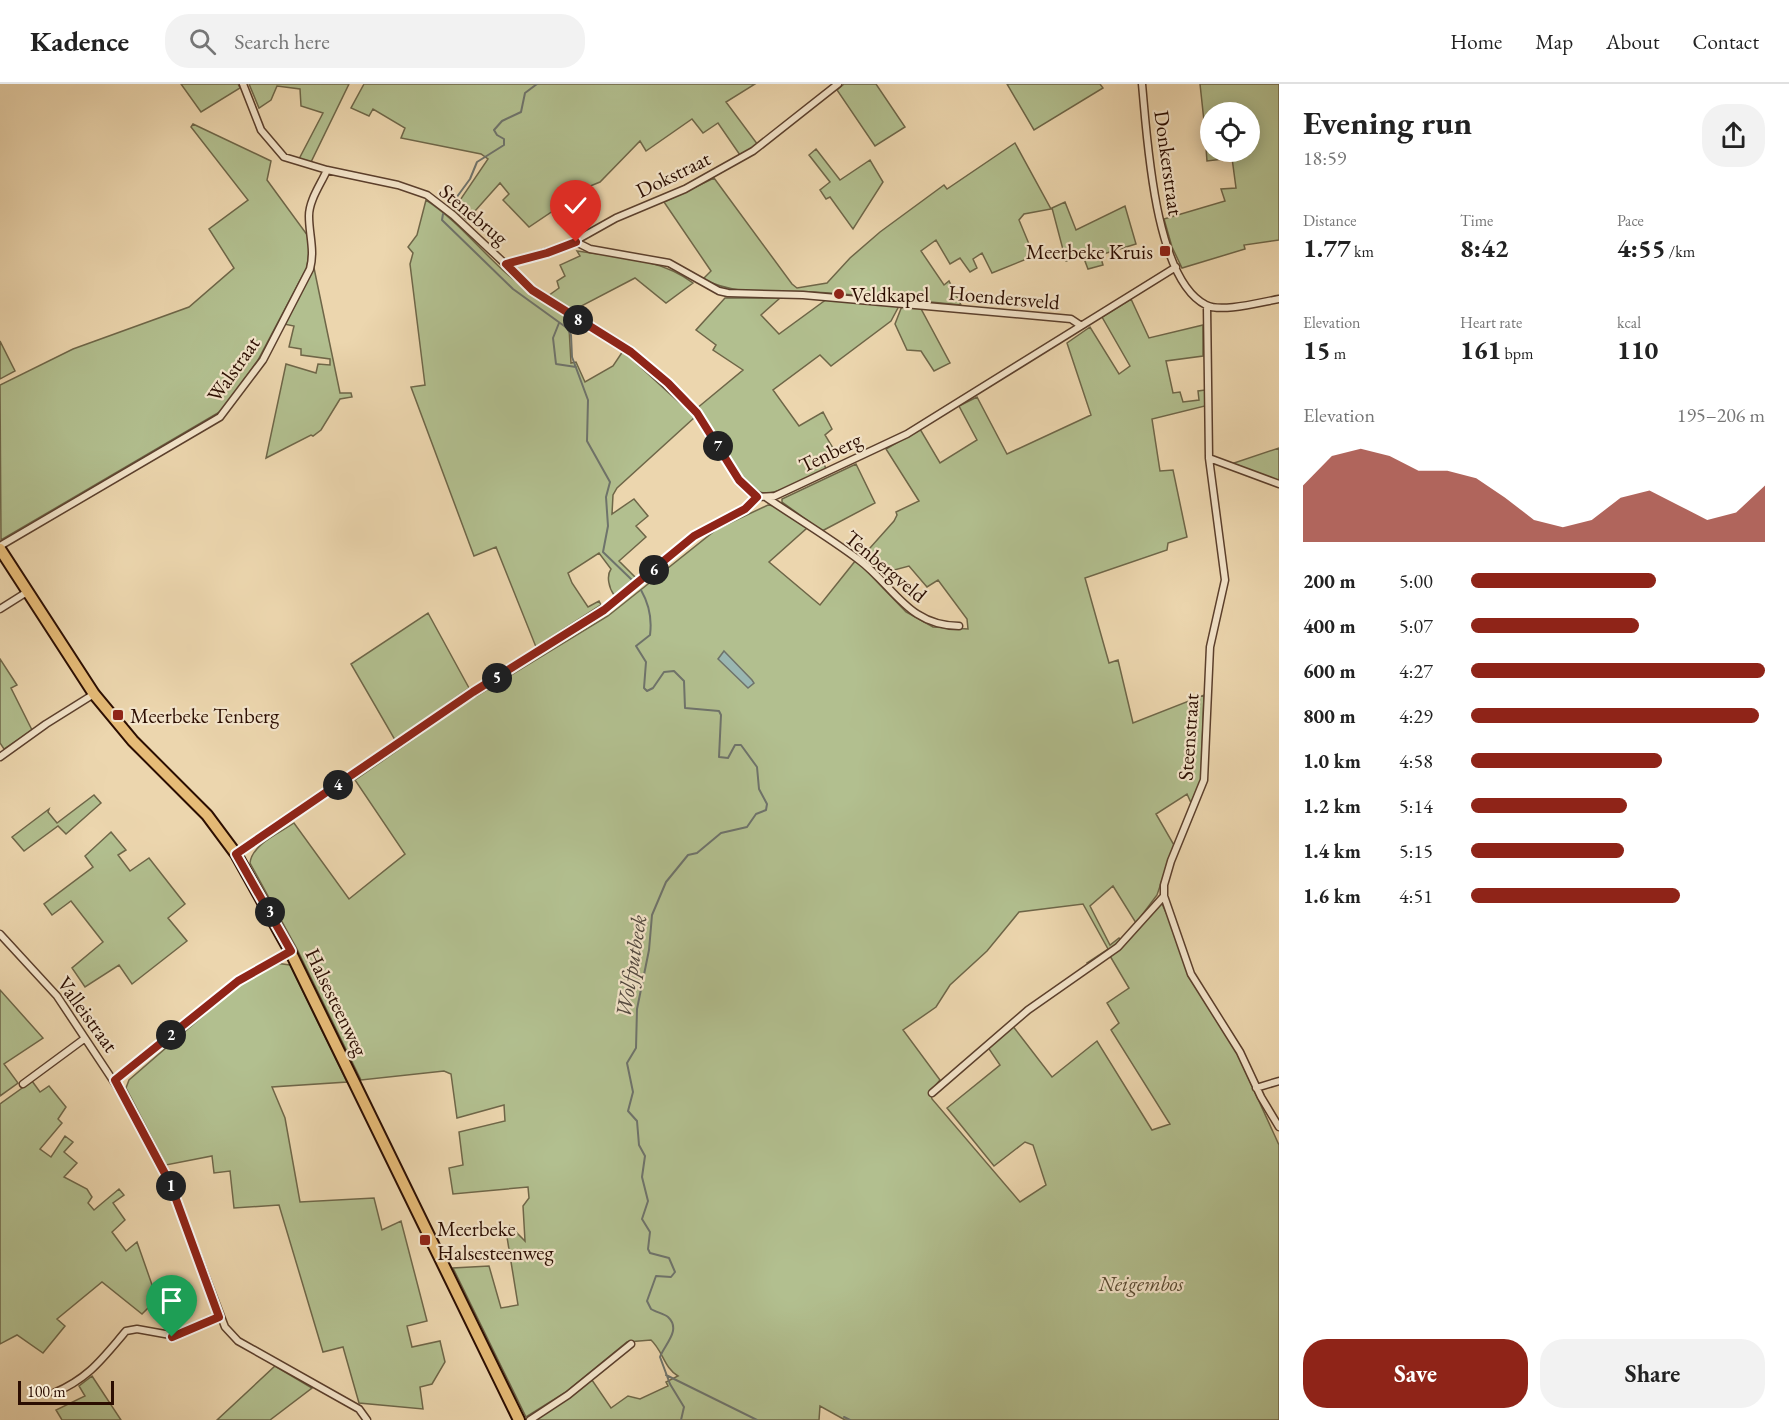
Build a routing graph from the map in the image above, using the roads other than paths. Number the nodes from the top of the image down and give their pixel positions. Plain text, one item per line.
1 (243, 84) edge
2 (838, 84) edge
3 (1142, 84) edge
4 (327, 170) junction
5 (576, 242) junction
6 (506, 264) junction
7 (1176, 267) junction
8 (1279, 299) edge
9 (1207, 306) junction
10 (1080, 325) junction
11 (1209, 458) junction
12 (1279, 484) edge
13 (757, 497) junction
14 (767, 498) junction
15 (0, 548) edge
16 (27, 592) junction
17 (0, 609) edge
18 (959, 626) dead end
19 (94, 694) junction
20 (0, 757) edge
21 (236, 854) junction
22 (1164, 896) junction
23 (0, 934) edge
24 (291, 951) junction
25 (84, 1039) junction
26 (115, 1080) junction
27 (1279, 1081) edge
28 (23, 1084) dead end
29 (1256, 1088) junction
30 (932, 1093) dead end
31 (1279, 1127) edge
32 (219, 1317) junction
33 (631, 1344) dead end
34 (54, 1393) dead end
35 (367, 1420) edge
36 (519, 1420) edge
37 (530, 1420) edge

1 - 4 street, Stenebrug
2 - 5 street, Dokstraat
3 - 7 street, Donkerstraat
4 - 6 street, Stenebrug
4 - 15 street, Walstraat
5 - 6 street, Dokstraat
5 - 10 street, Hoendersveld
6 - 13 street, Stenebrug
7 - 9 street, Donkerstraat
7 - 10 street, Tenberg
8 - 9 street
9 - 11 street, Steenstraat
10 - 14 street, Tenberg
11 - 12 street
11 - 22 street, Steenstraat
13 - 14 street
13 - 21 street
14 - 18 street, Tenbergveld
15 - 16 main road, Halsesteenweg
16 - 17 street
16 - 19 main road, Halsesteenweg
19 - 20 street
19 - 21 main road, Halsesteenweg
21 - 24 main road, Halsesteenweg
22 - 29 street
22 - 30 street
23 - 25 street, Valleistraat
24 - 26 street
24 - 36 main road, Halsesteenweg
25 - 26 street, Valleistraat
25 - 28 street
26 - 32 street, Valleistraat
27 - 29 street
29 - 31 street
32 - 34 street
32 - 35 street, Valleistraat
33 - 37 street

